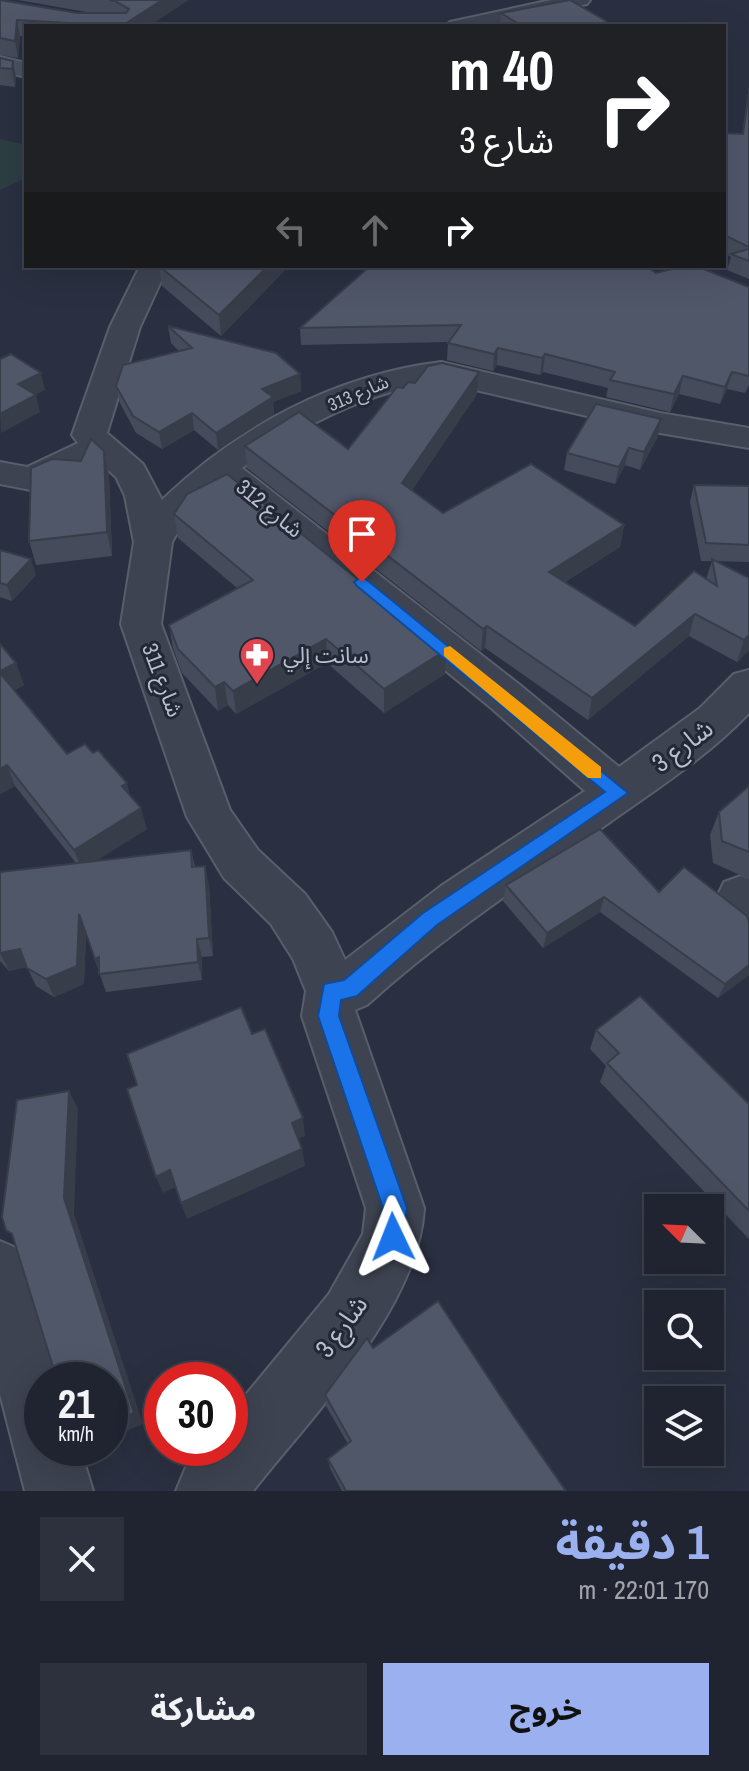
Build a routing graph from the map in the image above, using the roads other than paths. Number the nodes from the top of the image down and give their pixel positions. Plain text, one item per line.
1 (580, 0) edge
2 (466, 24) edge
3 (0, 64) edge
4 (24, 70) edge
5 (153, 268) edge
6 (749, 438) edge
7 (97, 445) junction
8 (219, 467) junction
9 (16, 476) edge
10 (17, 513) dead end
11 (153, 542) junction
12 (749, 685) edge
13 (618, 793) junction
14 (332, 991) junction
15 (0, 1271) edge
16 (24, 1362) edge
17 (52, 1466) edge
18 (59, 1491) edge
19 (210, 1491) edge

1 - 2 street
3 - 4 street
5 - 7 street
6 - 8 street, شارع 313
7 - 9 street
7 - 11 street, شارع 311
8 - 11 street, شارع 313
8 - 13 street, شارع 312
9 - 10 street
11 - 14 street, شارع 311
12 - 13 street, شارع 3
13 - 14 street, شارع 3
14 - 19 street, شارع 3
15 - 16 street
17 - 18 street

